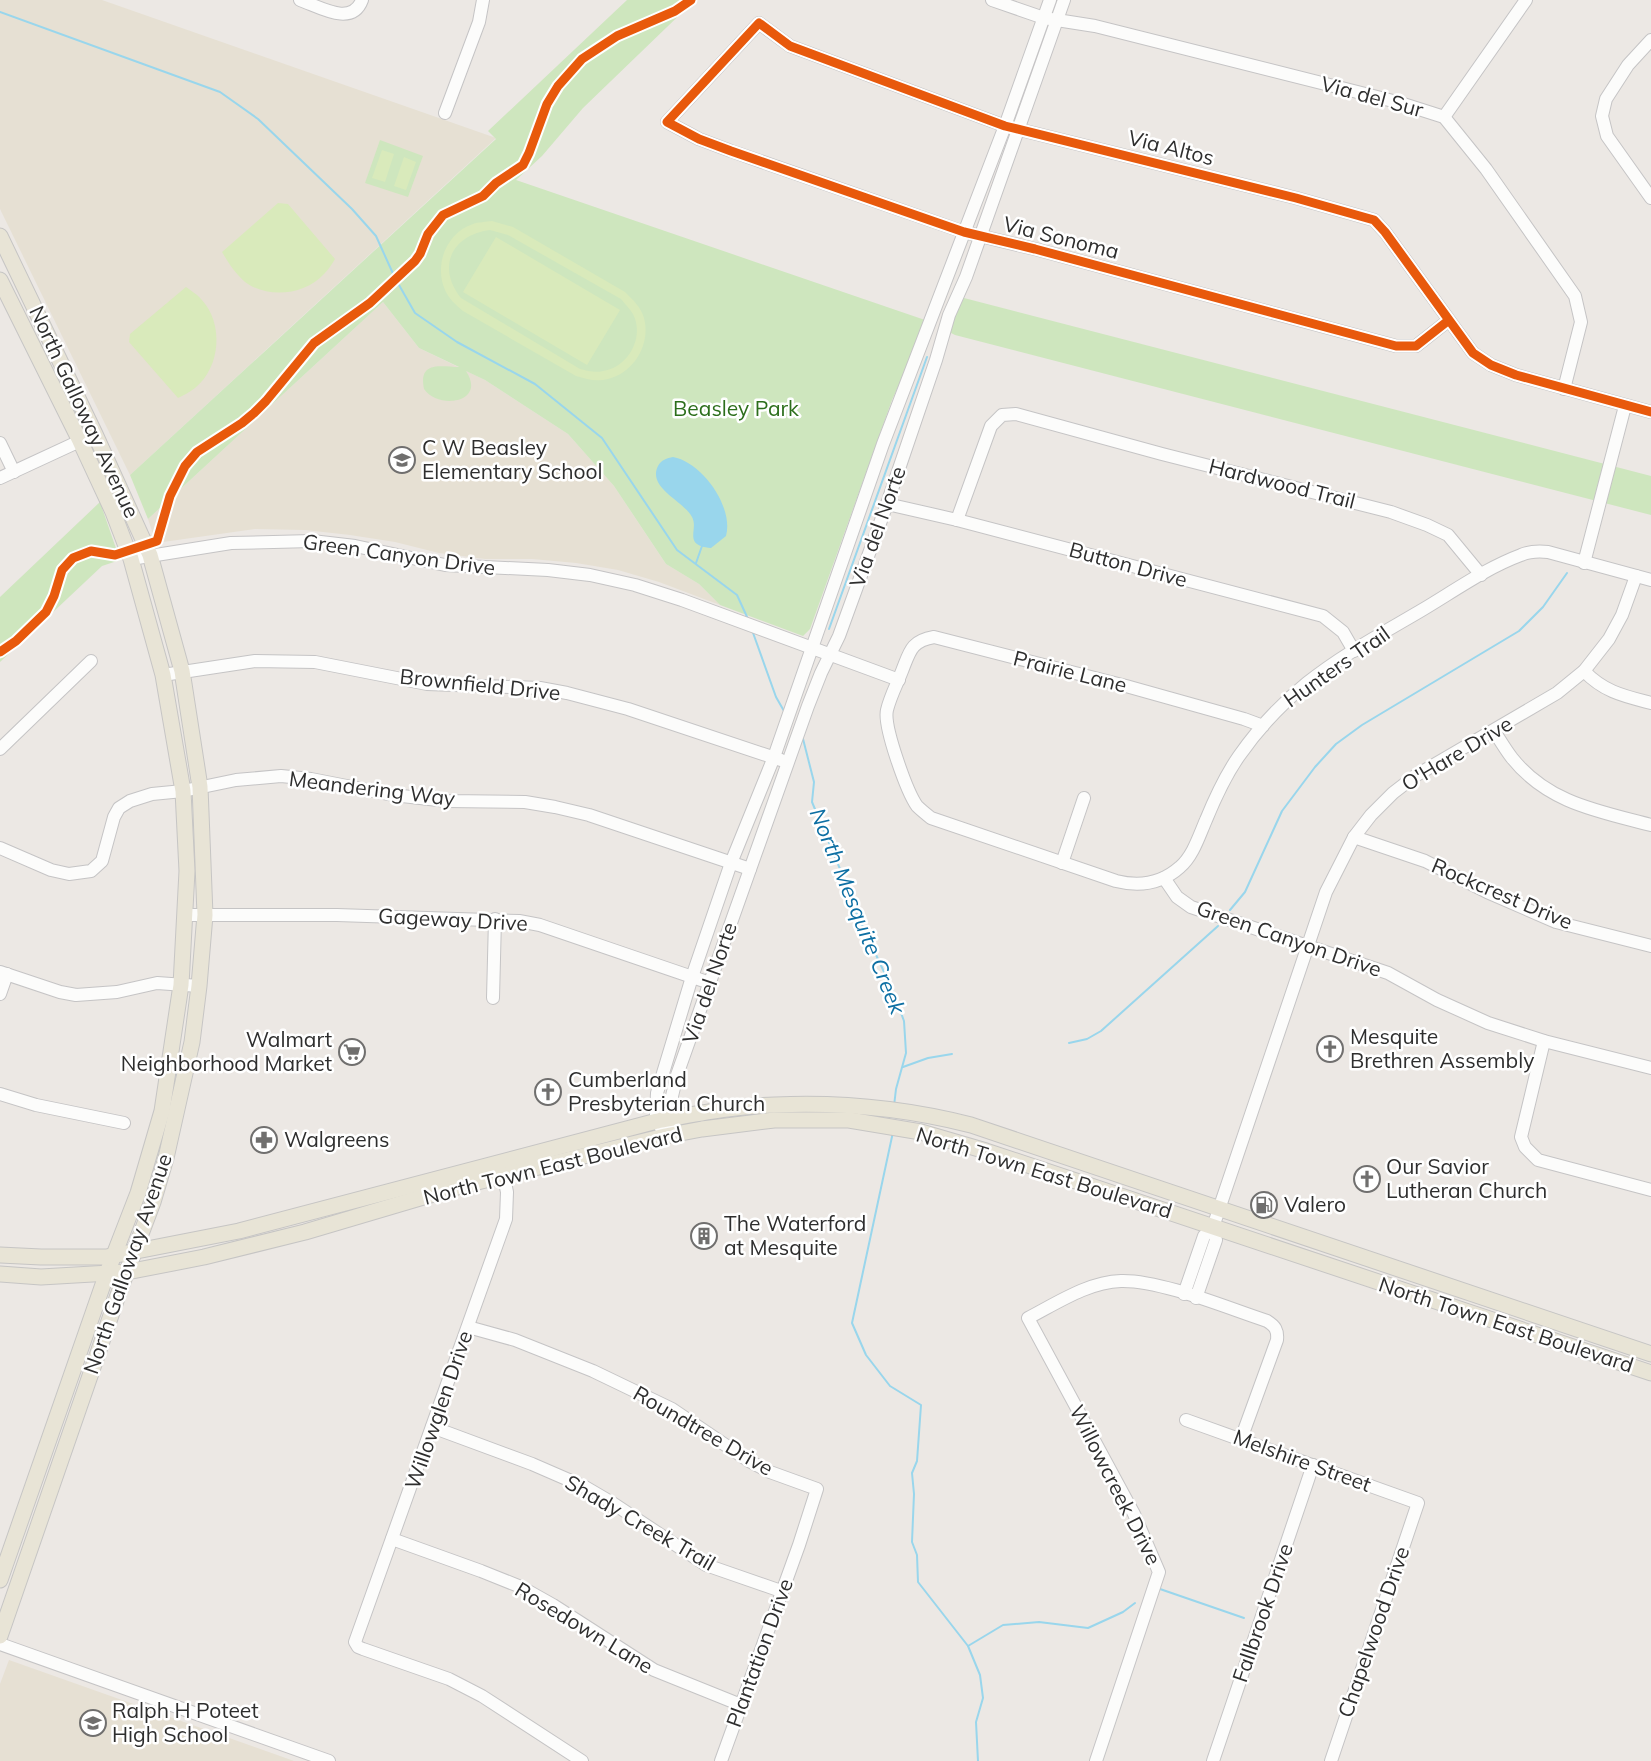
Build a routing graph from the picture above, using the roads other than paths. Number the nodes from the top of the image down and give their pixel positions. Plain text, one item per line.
1 (300, 0) edge
2 (362, 0) edge
3 (483, 0) edge
4 (992, 0) edge
5 (1050, 0) edge
6 (1064, 0) edge
7 (1526, 0) edge
8 (1050, 19) junction
9 (1651, 40) edge
10 (445, 113) dead end
11 (1444, 117) junction
12 (667, 122) joint
13 (1005, 126) junction
14 (1019, 129) junction
15 (1650, 195) edge
16 (964, 232) junction
17 (0, 236) edge
18 (980, 236) junction
19 (0, 280) edge
20 (1449, 320) junction
21 (48, 337) junction
22 (31, 344) junction
23 (1564, 389) junction
24 (1625, 406) junction
25 (1651, 412) edge
26 (95, 434) junction
27 (80, 441) junction
28 (0, 443) edge
29 (14, 472) junction
30 (0, 478) edge
31 (887, 504) junction
32 (957, 520) junction
33 (150, 555) junction
34 (131, 559) junction
35 (1584, 563) junction
36 (1481, 574) junction
37 (1636, 576) junction
38 (1651, 580) edge
39 (812, 648) junction
40 (1354, 651) junction
41 (830, 654) junction
42 (91, 661) dead end
43 (182, 671) junction
44 (1584, 671) junction
45 (163, 675) junction
46 (898, 680) junction
47 (1651, 703) edge
48 (1263, 726) junction
49 (1494, 731) junction
50 (0, 749) edge
51 (774, 757) junction
52 (788, 762) junction
53 (200, 787) junction
54 (183, 791) junction
55 (1084, 798) dead end
56 (1651, 825) edge
57 (1354, 837) junction
58 (0, 848) edge
59 (731, 863) junction
60 (1062, 863) junction
61 (750, 869) junction
62 (1164, 878) junction
63 (186, 915) junction
64 (205, 915) junction
65 (495, 920) junction
66 (1308, 946) junction
67 (1651, 946) edge
68 (3, 973) edge
69 (692, 977) junction
70 (710, 983) junction
71 (181, 985) junction
72 (200, 986) junction
73 (0, 994) edge
74 (493, 998) dead end
75 (1544, 1041) junction
76 (1651, 1068) edge
77 (0, 1094) edge
78 (804, 1112) junction
79 (169, 1113) junction
80 (864, 1115) junction
81 (664, 1119) junction
82 (124, 1123) dead end
83 (665, 1136) junction
84 (499, 1161) junction
85 (504, 1176) junction
86 (1651, 1190) edge
87 (338, 1206) junction
88 (1219, 1208) junction
89 (342, 1221) junction
90 (1213, 1227) junction
91 (250, 1228) junction
92 (254, 1244) junction
93 (135, 1251) junction
94 (0, 1255) edge
95 (115, 1256) junction
96 (1373, 1260) junction
97 (127, 1272) junction
98 (107, 1273) junction
99 (0, 1274) edge
100 (1367, 1279) junction
101 (1190, 1296) junction
102 (468, 1327) junction
103 (1580, 1330) junction
104 (1574, 1347) junction
105 (1651, 1354) edge
106 (1651, 1373) edge
107 (59, 1411) junction
108 (75, 1417) junction
109 (1186, 1420) dead end
110 (432, 1427) junction
111 (1241, 1439) junction
112 (1313, 1465) junction
113 (1418, 1503) joint
114 (21, 1521) junction
115 (38, 1527) junction
116 (392, 1539) junction
117 (800, 1545) joint
118 (0, 1580) edge
119 (781, 1591) junction
120 (0, 1636) edge
121 (0, 1644) edge
122 (741, 1705) junction
123 (329, 1761) edge
124 (582, 1761) edge
125 (721, 1761) edge
126 (1096, 1761) edge
127 (1213, 1761) edge
128 (1330, 1761) edge

1 - 2 street
3 - 10 street
4 - 8 street, Via del Sur
5 - 8 street, Via del Norte
6 - 8 street, Via del Norte
7 - 11 street
8 - 11 street, Via del Sur
8 - 13 street, Via del Norte
8 - 14 street, Via del Norte
9 - 15 street
11 - 23 street, Via del Sur
12 - 13 street, Via Altos
12 - 16 street, Via Sonoma
13 - 14 street, Via Altos
13 - 16 street, Via del Norte
14 - 18 street, Via del Norte
14 - 20 street, Via Altos
16 - 18 street, Via Sonoma
16 - 39 street, Via del Norte
17 - 21 main road, North Galloway Avenue
18 - 20 street, Via Sonoma
18 - 31 street, Via del Norte
19 - 22 main road, North Galloway Avenue
20 - 23 street, Via Altos
21 - 22 main road
21 - 26 main road, North Galloway Avenue
22 - 27 main road, North Galloway Avenue
23 - 24 street, Via Altos
24 - 25 street, Via Altos
24 - 35 street
26 - 27 street
26 - 33 main road, North Galloway Avenue
27 - 29 street
27 - 34 main road, North Galloway Avenue
28 - 29 street
29 - 30 street
31 - 32 street, Button Drive
31 - 41 street, Via del Norte
32 - 36 street, Hardwood Trail
32 - 40 street, Button Drive
33 - 34 street, Green Canyon Drive
33 - 39 street, Green Canyon Drive
33 - 43 main road, North Galloway Avenue
34 - 45 main road, North Galloway Avenue
35 - 36 street
35 - 37 street
36 - 40 street, Hunters Trail
37 - 38 street
37 - 44 street, O'Hare Drive
39 - 41 street
39 - 51 street, Via del Norte
40 - 48 street, Hunters Trail
41 - 46 street
41 - 52 street, Via del Norte
42 - 50 street
43 - 45 street, Brownfield Drive
43 - 51 street, Brownfield Drive
43 - 53 main road, North Galloway Avenue
44 - 47 street
44 - 49 street, O'Hare Drive
45 - 54 main road, North Galloway Avenue
46 - 48 street, Prairie Lane
46 - 60 street
48 - 62 street, Hunters Trail
49 - 56 street
49 - 57 street, O'Hare Drive
51 - 52 street, Brownfield Drive
51 - 59 street, Via del Norte
52 - 61 street, Via del Norte
53 - 54 street, Meandering Way
53 - 59 street, Meandering Way
53 - 64 main road, North Galloway Avenue
54 - 58 street, Meandering Way
54 - 63 main road, North Galloway Avenue
55 - 60 street
57 - 66 street, O'Hare Drive
57 - 67 street, Rockcrest Drive
59 - 61 street, Meandering Way
59 - 69 street, Via del Norte
60 - 62 street
61 - 70 street, Via del Norte
62 - 66 street, Green Canyon Drive
63 - 64 street, Gageway Drive
63 - 71 main road, North Galloway Avenue
64 - 65 street, Gageway Drive
64 - 72 main road, North Galloway Avenue
65 - 69 street, Gageway Drive
65 - 74 street
66 - 75 street, Green Canyon Drive
66 - 88 street, O'Hare Drive
68 - 71 street
68 - 73 street
69 - 70 street, Gageway Drive
69 - 81 street, Via del Norte
70 - 81 street, Via del Norte
71 - 72 street
71 - 79 main road, North Galloway Avenue
72 - 79 main road, North Galloway Avenue
75 - 76 street, Green Canyon Drive
75 - 86 street
77 - 82 street
78 - 80 main road, North Town East Boulevard
78 - 81 main road, North Town East Boulevard
78 - 83 main road, North Town East Boulevard
79 - 93 main road, North Galloway Avenue
79 - 95 main road, North Galloway Avenue
80 - 88 main road, North Town East Boulevard
80 - 90 main road, North Town East Boulevard
81 - 83 street, Via del Norte
81 - 84 main road, North Town East Boulevard
83 - 85 main road, North Town East Boulevard
84 - 85 street, Willowglen Drive
84 - 87 main road, North Town East Boulevard
85 - 89 main road, North Town East Boulevard
85 - 102 street, Willowglen Drive
87 - 89 main road
87 - 91 main road, North Town East Boulevard
88 - 90 street, O'Hare Drive
88 - 96 main road, North Town East Boulevard
89 - 92 main road, North Town East Boulevard
90 - 100 main road, North Town East Boulevard
90 - 101 street, O'Hare Drive
91 - 92 main road
91 - 93 main road, North Town East Boulevard
92 - 97 main road, North Town East Boulevard
93 - 95 main road, North Town East Boulevard
93 - 97 main road, North Galloway Avenue
94 - 95 main road, North Town East Boulevard
95 - 98 main road, North Galloway Avenue
96 - 100 main road
96 - 103 main road, North Town East Boulevard
97 - 98 main road, North Town East Boulevard
97 - 108 main road, North Galloway Avenue
98 - 99 main road, North Town East Boulevard
98 - 107 main road, North Galloway Avenue
100 - 104 main road, North Town East Boulevard
101 - 111 street
101 - 126 street, Willowcreek Drive
102 - 110 street, Willowglen Drive
102 - 117 street, Roundtree Drive
103 - 104 main road
103 - 105 main road, North Town East Boulevard
104 - 106 main road, North Town East Boulevard
107 - 108 main road
107 - 114 main road, North Galloway Avenue
108 - 115 main road, North Galloway Avenue
109 - 111 street, Melshire Street
110 - 116 street, Willowglen Drive
110 - 119 street, Shady Creek Trail
111 - 112 street, Melshire Street
112 - 113 street, Melshire Street
112 - 127 street, Fallbrook Drive
113 - 128 street, Chapelwood Drive
114 - 115 main road
114 - 118 main road, North Galloway Avenue
115 - 120 main road, North Galloway Avenue
116 - 122 street, Rosedown Lane
116 - 124 street, Willowglen Drive
117 - 119 street, Plantation Drive
119 - 122 street, Plantation Drive
121 - 123 street
122 - 125 street, Plantation Drive

